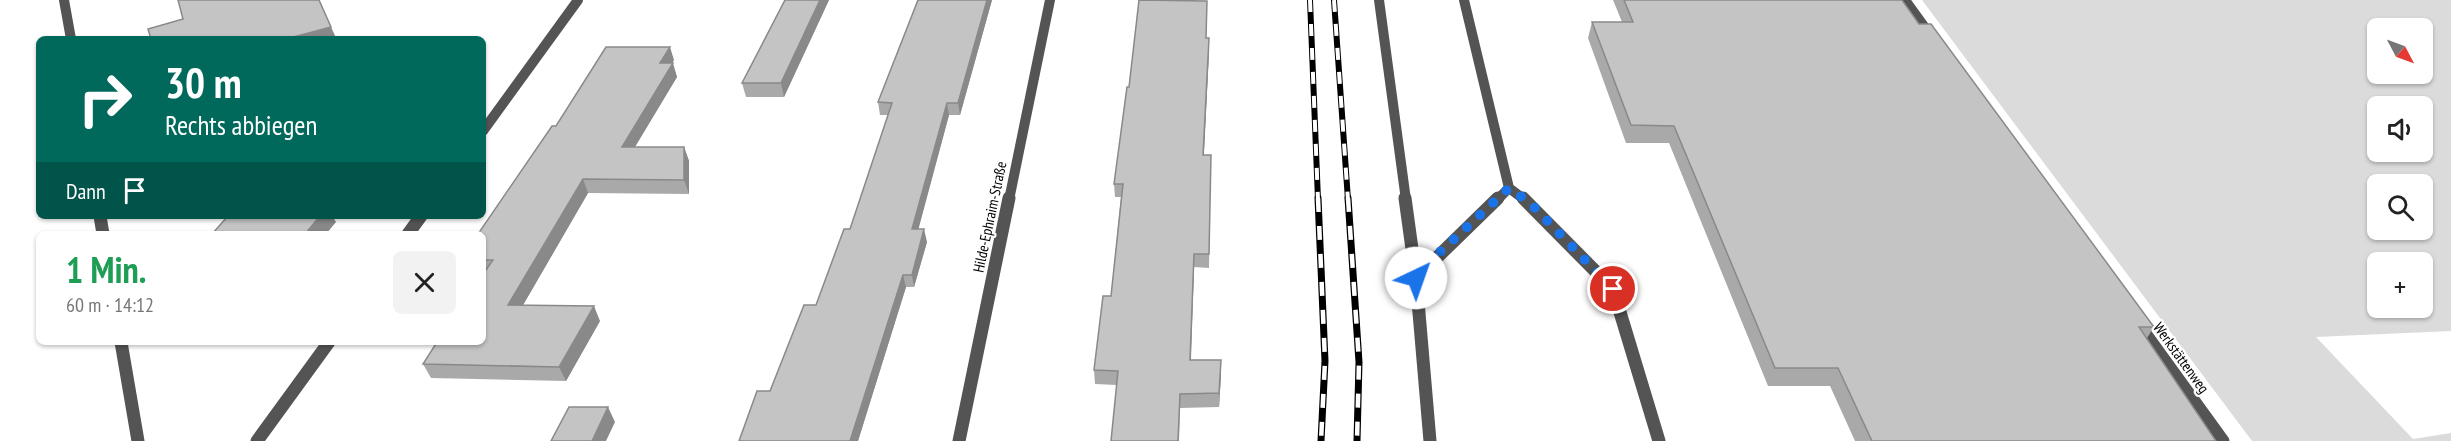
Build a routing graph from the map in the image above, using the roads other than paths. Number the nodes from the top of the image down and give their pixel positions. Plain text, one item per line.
1 (64, 0) edge
2 (579, 0) edge
3 (1050, 0) edge
4 (1379, 0) edge
5 (1464, 0) edge
6 (1905, 0) edge
7 (70, 36) edge
8 (1940, 48) edge
9 (486, 127) edge
10 (1509, 188) junction
11 (1416, 278) junction
12 (2133, 316) edge
13 (122, 345) edge
14 (327, 345) edge
15 (138, 441) edge
16 (257, 441) edge
17 (958, 441) edge
18 (1430, 441) edge
19 (1659, 441) edge
20 (2223, 441) edge

1 - 7 street
2 - 9 street
3 - 17 street, Hilde-Ephraim-Straße
4 - 11 street
5 - 10 street
6 - 8 street
10 - 11 street
10 - 19 street
11 - 18 street
12 - 20 street, Werkstättenweg
13 - 15 street
14 - 16 street

